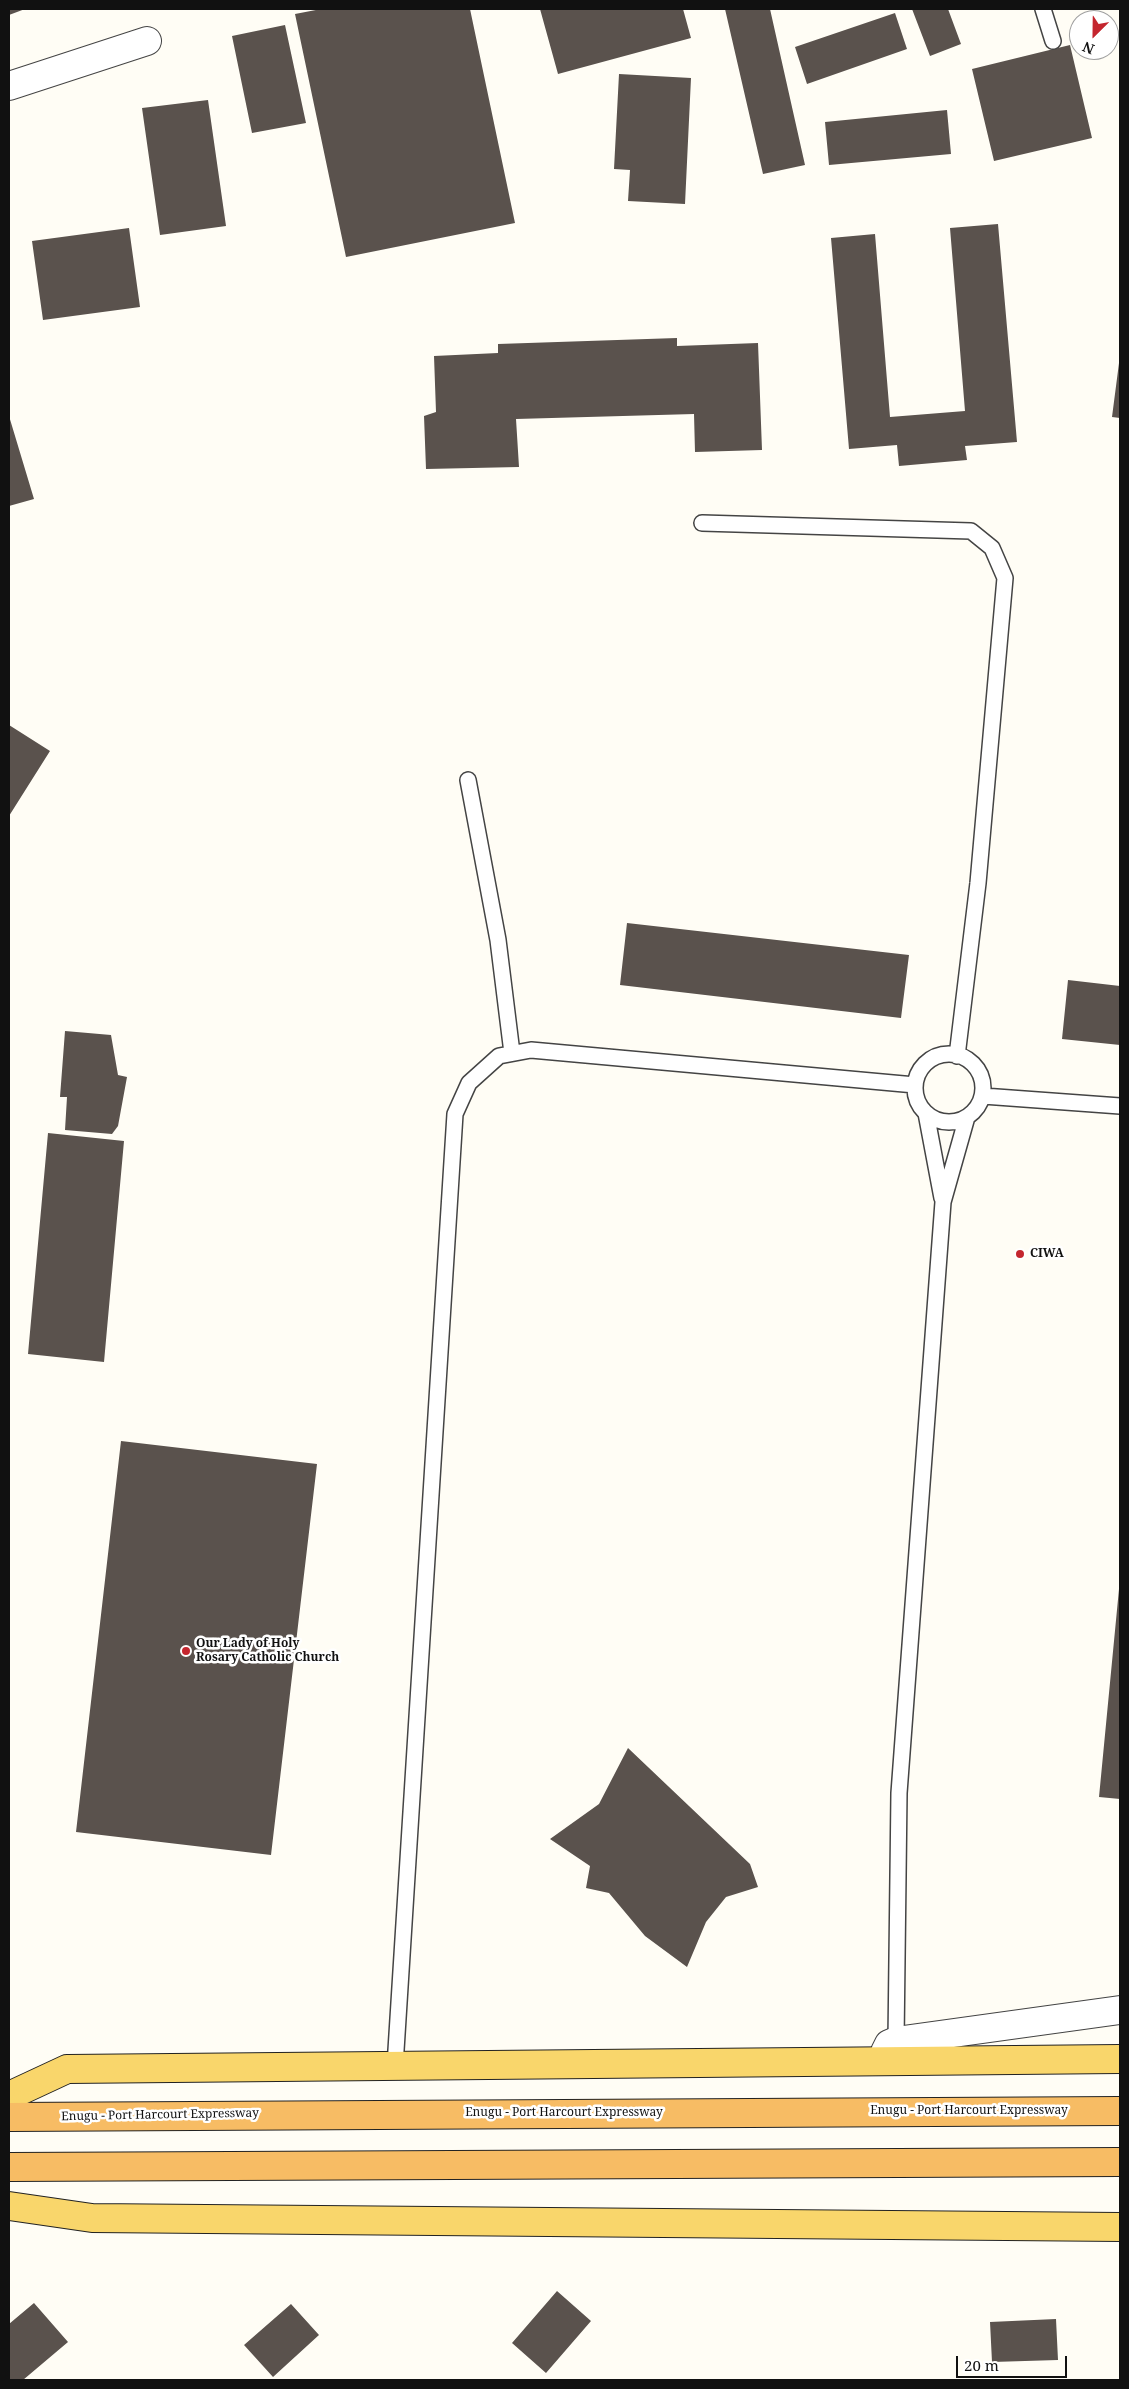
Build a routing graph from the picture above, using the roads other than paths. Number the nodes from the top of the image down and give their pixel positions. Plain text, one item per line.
1 (1043, 9) edge
2 (147, 41) dead end
3 (1053, 41) dead end
4 (9, 86) edge
5 (702, 523) dead end
6 (468, 780) dead end
7 (512, 1053) junction
8 (957, 1056) junction
9 (915, 1085) junction
10 (983, 1096) junction
11 (1120, 1106) edge
12 (926, 1113) junction
13 (967, 1117) junction
14 (942, 1202) junction
15 (1120, 2010) edge
16 (891, 2051) junction
17 (1120, 2059) edge
18 (395, 2066) junction
19 (9, 2096) edge
20 (1120, 2111) edge
21 (9, 2117) edge
22 (1120, 2162) edge
23 (9, 2167) edge
24 (9, 2206) edge
25 (1120, 2227) edge

1 - 3 lane
2 - 4 street
5 - 8 lane
6 - 7 lane
7 - 9 lane
7 - 18 lane
8 - 9 lane
8 - 10 lane
9 - 12 lane
10 - 11 lane
10 - 13 lane
12 - 13 lane
12 - 14 lane
13 - 14 lane
14 - 16 lane
15 - 16 street
16 - 17 main road
16 - 18 main road
18 - 19 main road
20 - 21 highway, Enugu - Port Harcourt Expressway
22 - 23 highway
24 - 25 main road

